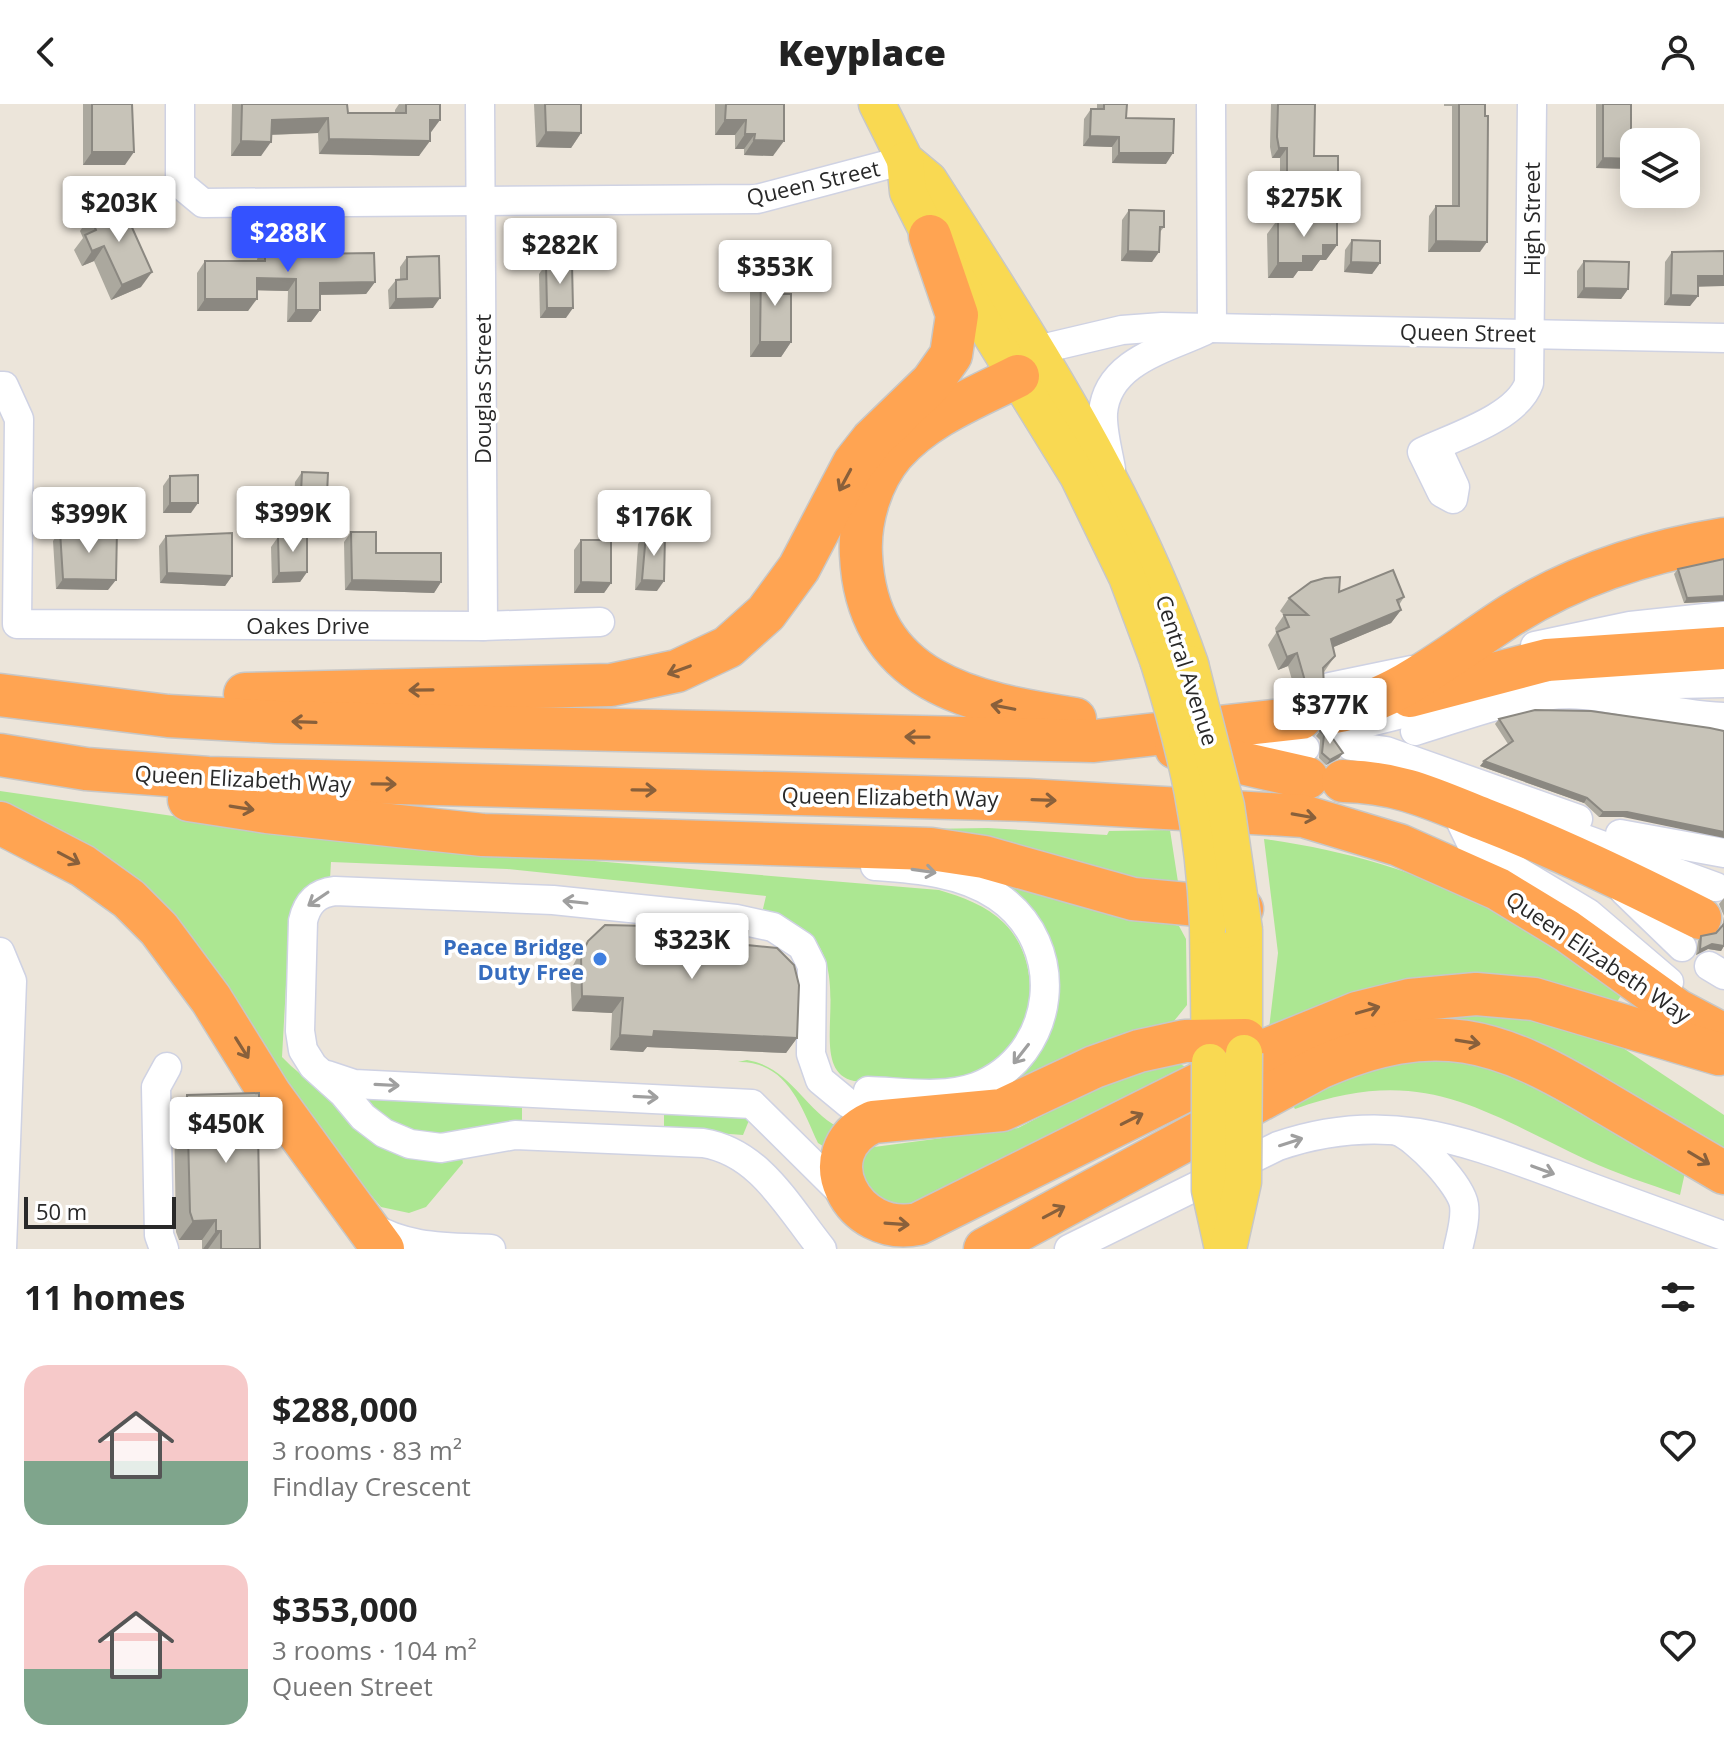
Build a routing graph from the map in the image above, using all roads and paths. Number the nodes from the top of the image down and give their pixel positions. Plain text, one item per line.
1 (180, 104) edge
2 (480, 104) edge
3 (877, 104) edge
4 (1211, 104) edge
5 (1532, 104) edge
6 (905, 160) junction
7 (480, 203) junction
8 (930, 236) junction
9 (1212, 328) junction
10 (1531, 334) junction
11 (1724, 338) edge
12 (1027, 362) junction
13 (0, 386) edge
14 (893, 419) junction
15 (1429, 449) dead end
16 (1112, 479) junction
17 (1724, 539) edge
18 (1724, 616) edge
19 (600, 622) dead end
20 (483, 626) junction
21 (1724, 631) edge
22 (1724, 648) edge
23 (1575, 659) junction
24 (1174, 662) junction
25 (1429, 667) junction
26 (1724, 667) edge
27 (1724, 683) edge
28 (10, 697) edge
29 (1724, 702) edge
30 (1645, 705) junction
31 (1724, 717) edge
32 (1724, 729) edge
33 (1326, 737) junction
34 (1181, 741) junction
35 (0, 755) edge
36 (0, 764) edge
37 (1444, 804) junction
38 (0, 823) edge
39 (483, 835) junction
40 (1572, 844) junction
41 (1216, 916) junction
42 (1711, 923) edge
43 (0, 952) edge
44 (1724, 1017) edge
45 (1634, 1027) junction
46 (1724, 1035) edge
47 (1227, 1049) junction
48 (1724, 1056) edge
49 (313, 1066) junction
50 (167, 1067) dead end
51 (815, 1071) junction
52 (1724, 1077) edge
53 (914, 1115) junction
54 (771, 1120) junction
55 (1368, 1128) junction
56 (743, 1156) junction
57 (1724, 1173) edge
58 (3, 1187) edge
59 (859, 1209) junction
60 (353, 1211) junction
61 (1724, 1236) edge
62 (2, 1249) edge
63 (164, 1249) edge
64 (383, 1249) edge
65 (491, 1249) edge
66 (822, 1249) edge
67 (985, 1249) edge
68 (1069, 1249) edge
69 (1225, 1249) edge
70 (1458, 1249) edge

1 - 7 street, Queen Street
2 - 7 street, Douglas Street
3 - 6 main road, Central Avenue
4 - 9 street
5 - 10 street, High Street
6 - 7 street, Queen Street
6 - 8 main road, Central Avenue
6 - 12 main road, Central Avenue
7 - 20 street, Douglas Street
8 - 12 main road, Central Avenue
8 - 14 highway
9 - 10 street, Queen Street
9 - 12 street, Queen Street
9 - 16 street
10 - 11 street, Queen Street
10 - 15 street, High Street
12 - 14 highway
12 - 16 main road, Central Avenue
12 - 24 main road, Central Avenue
34 -> 12 highway
13 - 20 street, Oakes Drive
14 -> 28 highway
16 - 24 main road, Central Avenue
17 - 25 highway
18 - 23 street
19 - 20 street, Oakes Drive
21 - 23 street
22 - 23 highway
23 - 25 street
23 - 26 street
23 - 27 street
23 - 29 street
23 - 33 highway
24 - 41 main road, Central Avenue, bridge
25 - 33 highway
34 -> 28 highway
30 - 31 street
30 - 32 street
30 - 33 street
33 - 34 highway
33 - 34 highway
33 - 37 highway
33 - 40 street
33 - 42 street
35 -> 46 highway, Queen Elizabeth Way
36 -> 39 highway
37 - 40 highway
37 - 44 street
38 -> 60 highway
39 - 41 highway
39 -> 51 street
40 - 42 highway
40 - 42 street
41 - 47 main road, Central Avenue
43 - 58 street
45 - 48 highway
45 - 52 highway
59 -> 45 highway
47 - 53 highway
47 - 69 main road, Central Avenue, bridge
51 -> 49 street
49 -> 54 street
49 - 56 street
50 - 63 street
51 - 53 street
53 - 59 highway
54 - 56 street
54 - 59 street
55 -> 61 street
68 -> 55 street
55 - 70 street
56 - 66 street
67 -> 57 highway
58 - 62 street
60 - 64 highway
60 - 65 street

